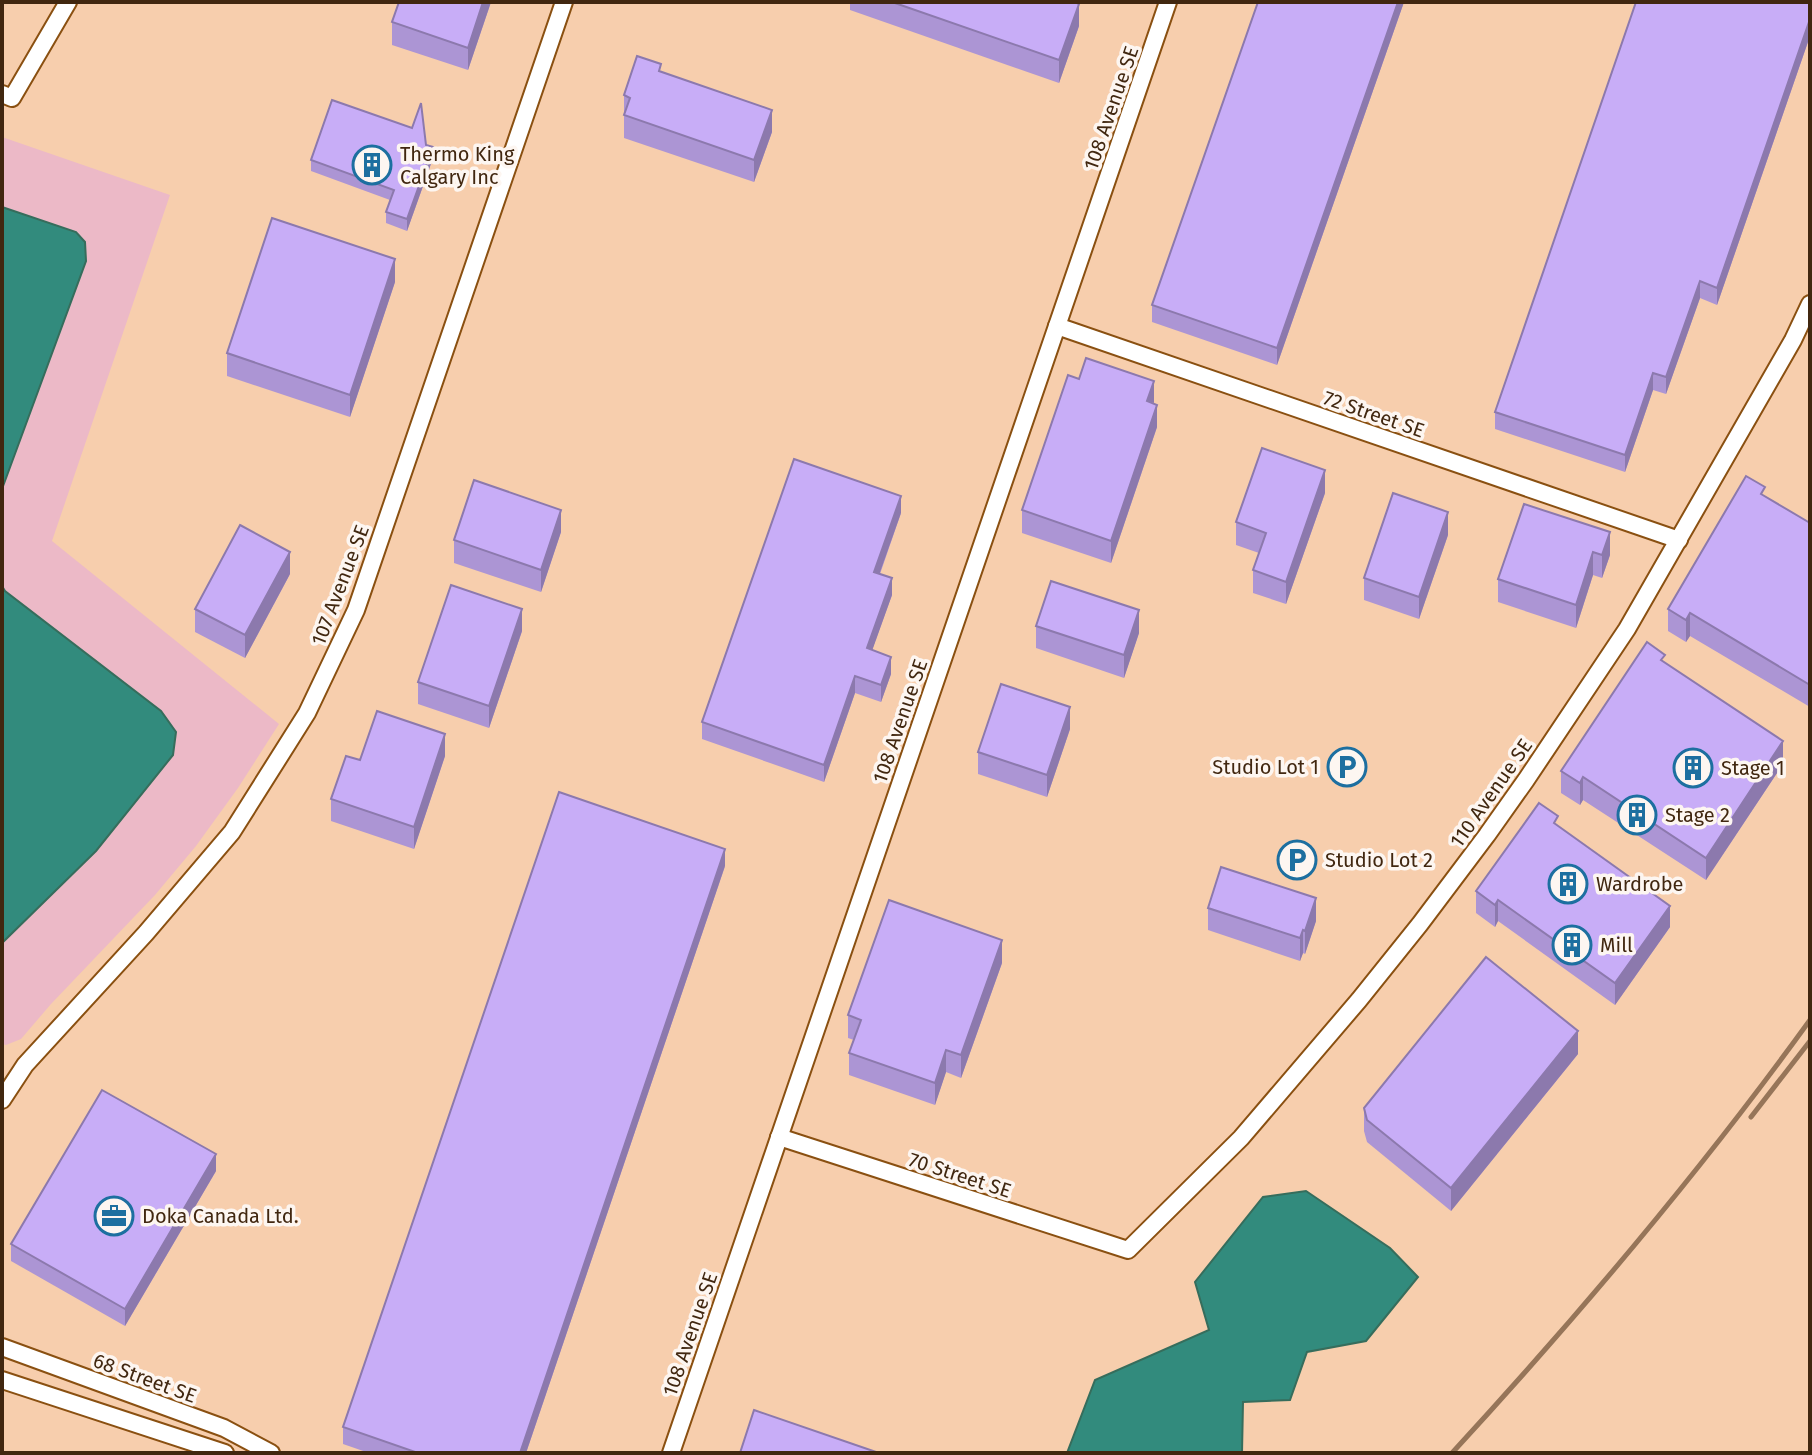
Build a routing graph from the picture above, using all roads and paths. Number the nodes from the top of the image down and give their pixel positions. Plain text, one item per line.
1 (68, 2) edge
2 (564, 2) edge
3 (1168, 2) edge
4 (2, 94) edge
5 (1810, 304) edge
6 (1057, 326) junction
7 (1679, 540) junction
8 (2, 1100) edge
9 (779, 1137) junction
10 (1128, 1250) joint
11 (2, 1347) edge
12 (2, 1380) edge
13 (225, 1453) edge
14 (271, 1453) edge
15 (671, 1453) edge

1 - 4 street
2 - 8 street, 107 Avenue SE
3 - 6 street, 108 Avenue SE
5 - 7 street, 110 Avenue SE
6 - 7 street, 72 Street SE
6 - 9 street, 108 Avenue SE
7 - 10 street, 110 Avenue SE
9 - 10 street, 70 Street SE
9 - 15 street, 108 Avenue SE
11 - 14 street, 68 Street SE
12 - 13 street

